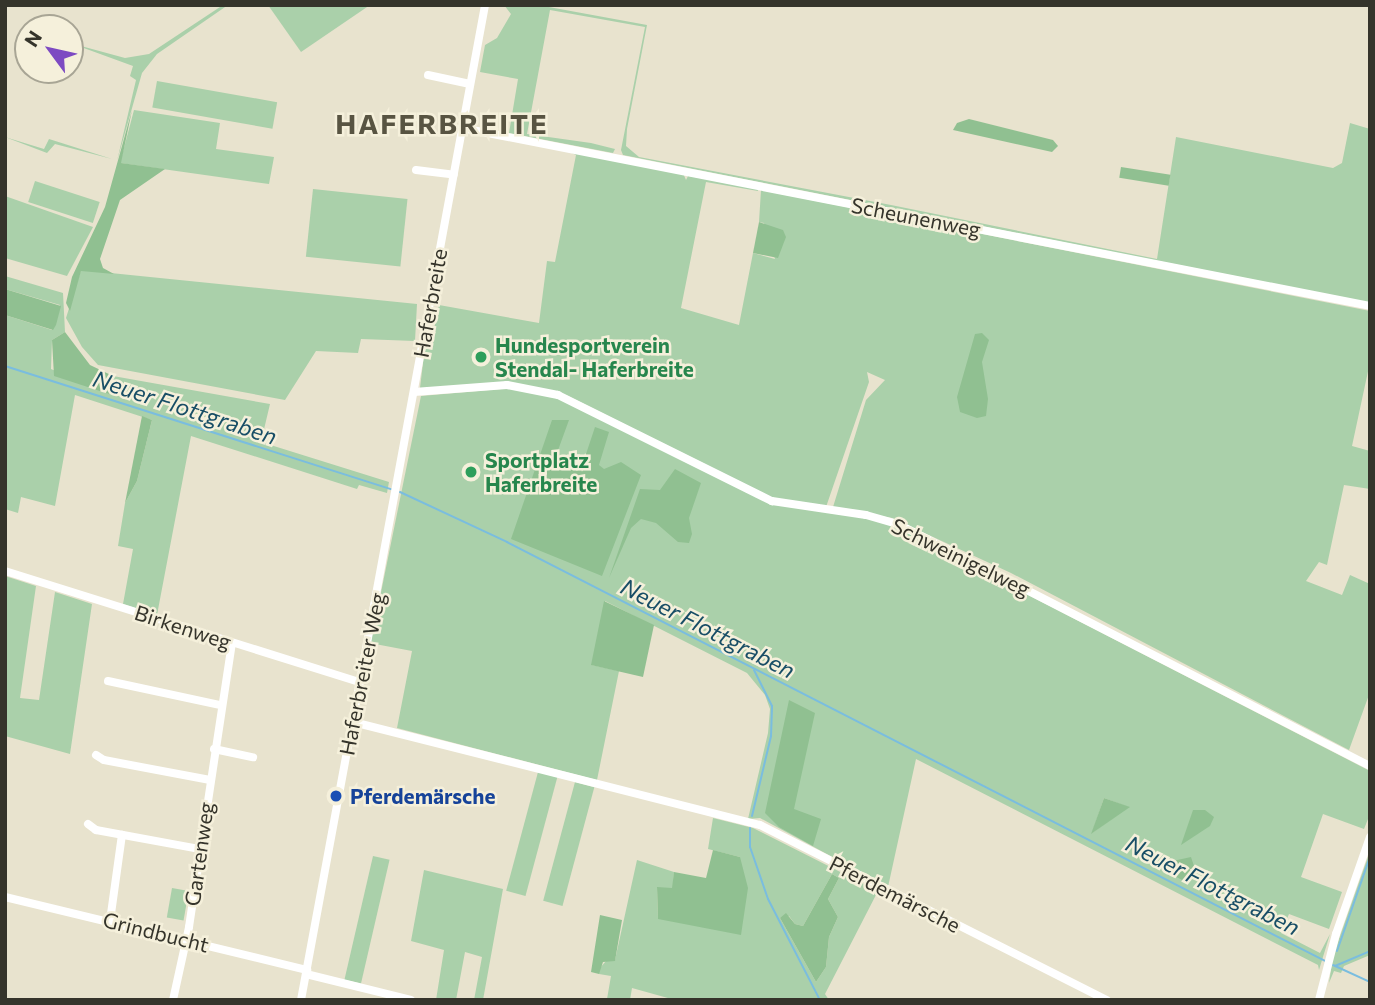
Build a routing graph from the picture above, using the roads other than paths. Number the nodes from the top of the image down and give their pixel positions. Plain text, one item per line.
1 (485, 5) edge
2 (428, 75) dead end
3 (470, 84) junction
4 (462, 128) junction
5 (416, 170) dead end
6 (454, 175) junction
7 (1370, 306) edge
8 (414, 392) junction
9 (406, 430) joint
10 (5, 571) edge
11 (232, 643) junction
12 (108, 681) dead end
13 (360, 682) junction
14 (220, 705) junction
15 (353, 722) junction
16 (214, 749) junction
17 (96, 755) dead end
18 (253, 757) dead end
19 (1370, 765) edge
20 (210, 780) junction
21 (88, 824) dead end
22 (122, 835) junction
23 (1370, 837) edge
24 (200, 849) junction
25 (5, 897) edge
26 (110, 921) junction
27 (187, 940) junction
28 (307, 972) junction
29 (173, 1000) edge
30 (301, 1000) edge
31 (411, 1000) edge
32 (1107, 1000) edge
33 (1319, 1000) edge

1 - 3 street, Haferbreite
2 - 3 street
3 - 4 street, Haferbreite
4 - 6 street, Haferbreite
4 - 7 street, Scheunenweg
5 - 6 street
6 - 8 street, Haferbreite
8 - 9 street, Haferbreite
8 - 19 street, Schweinigelweg
9 - 13 street, Haferbreiter Weg
10 - 11 street, Birkenweg
11 - 13 street, Birkenweg
11 - 14 street, Gartenweg
12 - 14 street
13 - 15 street, Haferbreiter Weg
14 - 16 street, Gartenweg
15 - 28 street, Haferbreiter Weg
15 - 32 street, Pferdemärsche
16 - 18 street
16 - 20 street, Gartenweg
17 - 20 street
20 - 24 street, Gartenweg
21 - 22 street
22 - 24 street
22 - 26 street
23 - 33 street
24 - 27 street, Gartenweg
25 - 26 street, Grindbucht
26 - 27 street, Grindbucht
27 - 28 street, Grindbucht
27 - 29 street, Gartenweg
28 - 30 street, Haferbreiter Weg
28 - 31 street, Grindbucht

